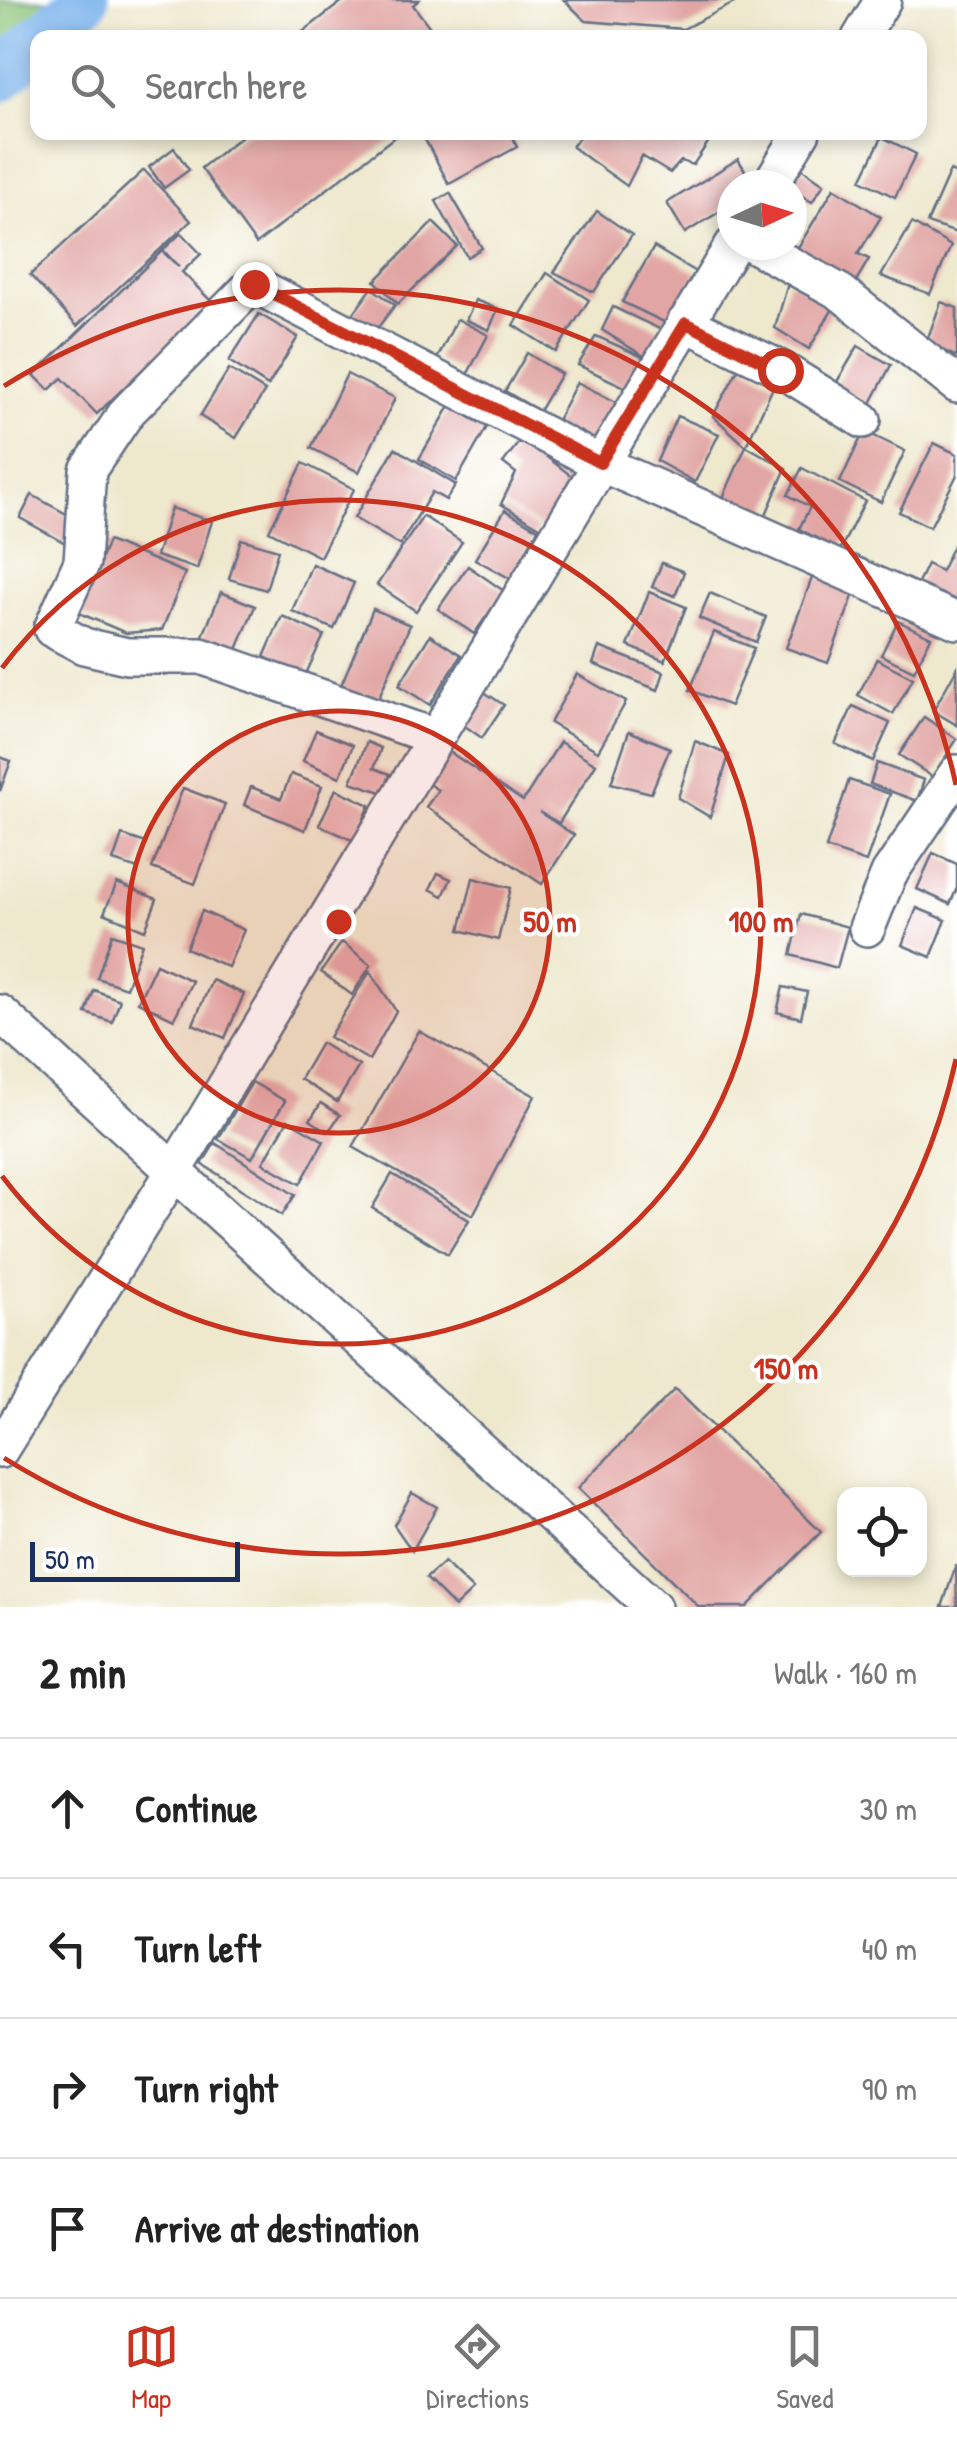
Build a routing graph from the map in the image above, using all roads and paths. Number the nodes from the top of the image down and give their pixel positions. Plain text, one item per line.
1 (883, 0) edge
2 (865, 30) edge
3 (797, 140) edge
4 (779, 170) edge
5 (724, 260) edge
6 (781, 260) edge
7 (686, 323) junction
8 (957, 385) edge
9 (863, 420) dead end
10 (600, 463) junction
11 (957, 621) edge
12 (435, 737) junction
13 (957, 773) edge
14 (867, 928) dead end
15 (0, 1013) edge
16 (174, 1173) junction
17 (0, 1450) edge
18 (653, 1607) edge

1 - 2 street
3 - 4 street
5 - 7 street
6 - 8 street
7 - 9 street
7 - 10 street
10 - 11 street
10 - 12 street
10 - 12 street
12 - 16 street
13 - 14 street
15 - 16 street
16 - 17 street
16 - 18 street

